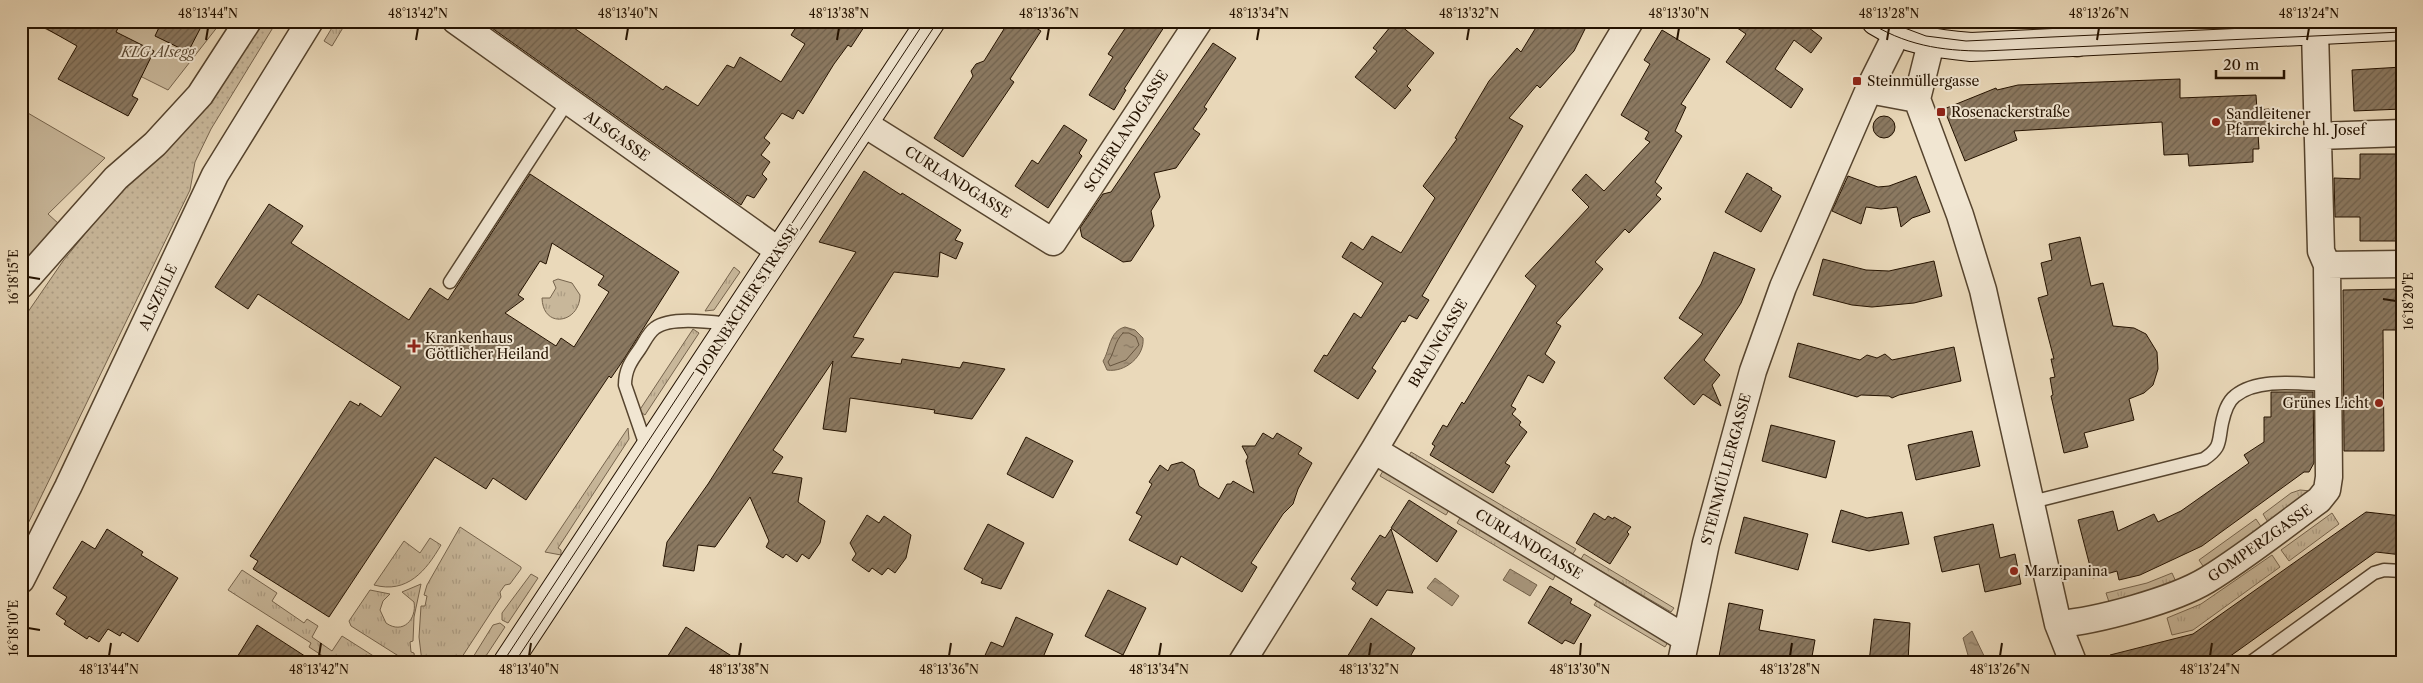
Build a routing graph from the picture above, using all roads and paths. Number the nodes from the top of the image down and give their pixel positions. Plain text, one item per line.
1 (248, 21) edge
2 (310, 21) edge
3 (456, 21) edge
4 (930, 21) edge
5 (1199, 21) edge
6 (1630, 21) edge
7 (2402, 26) edge
8 (1886, 27) edge
9 (2315, 31) junction
10 (2077, 32) edge
11 (1931, 43) junction
12 (1869, 90) junction
13 (1916, 99) junction
14 (568, 101) junction
15 (863, 123) junction
16 (2402, 133) edge
17 (2320, 136) junction
18 (1053, 242) joint
19 (779, 252) junction
20 (2402, 264) edge
21 (2327, 265) junction
22 (450, 282) dead end
23 (21, 285) edge
24 (731, 324) junction
25 (2329, 385) junction
26 (656, 438) junction
27 (1374, 450) junction
28 (2032, 502) junction
29 (2402, 571) edge
30 (563, 579) junction
31 (21, 580) edge
32 (2058, 624) junction
33 (1683, 650) edge
34 (491, 662) edge
35 (508, 662) edge
36 (1242, 662) edge
37 (2073, 662) edge
38 (2251, 662) edge

1 - 23 street
2 - 31 street, ALSZEILE
3 - 14 street, ALSGASSE
4 - 15 main road, DORNBACHER STRASSE
5 - 18 street, SCHERLANDGASSE
6 - 27 street, BRAUNGASSE
7 - 9 main road
8 - 11 main road
8 - 12 street, STEINMÜLLERGASSE
9 - 10 main road
9 - 17 street, GOMPERZGASSE
10 - 11 main road
11 - 13 street
12 - 13 street
12 - 33 street, STEINMÜLLERGASSE
13 - 28 street
14 - 19 street, ALSGASSE
14 - 22 lane
15 - 18 street, CURLANDGASSE
15 - 19 main road, DORNBACHER STRASSE
16 - 17 street
17 - 21 street, GOMPERZGASSE
19 - 24 main road, DORNBACHER STRASSE
20 - 21 street
21 - 25 street, GOMPERZGASSE
24 - 26 main road, DORNBACHER STRASSE
24 - 26 lane
25 - 28 lane
25 - 32 street, GOMPERZGASSE
26 - 30 main road, DORNBACHER STRASSE
27 - 33 street, CURLANDGASSE
27 - 36 street, BRAUNGASSE
28 - 32 street
29 - 38 lane
30 - 34 main road, DORNBACHER STRASSE
30 - 35 main road, DORNBACHER STRASSE
32 - 37 street

